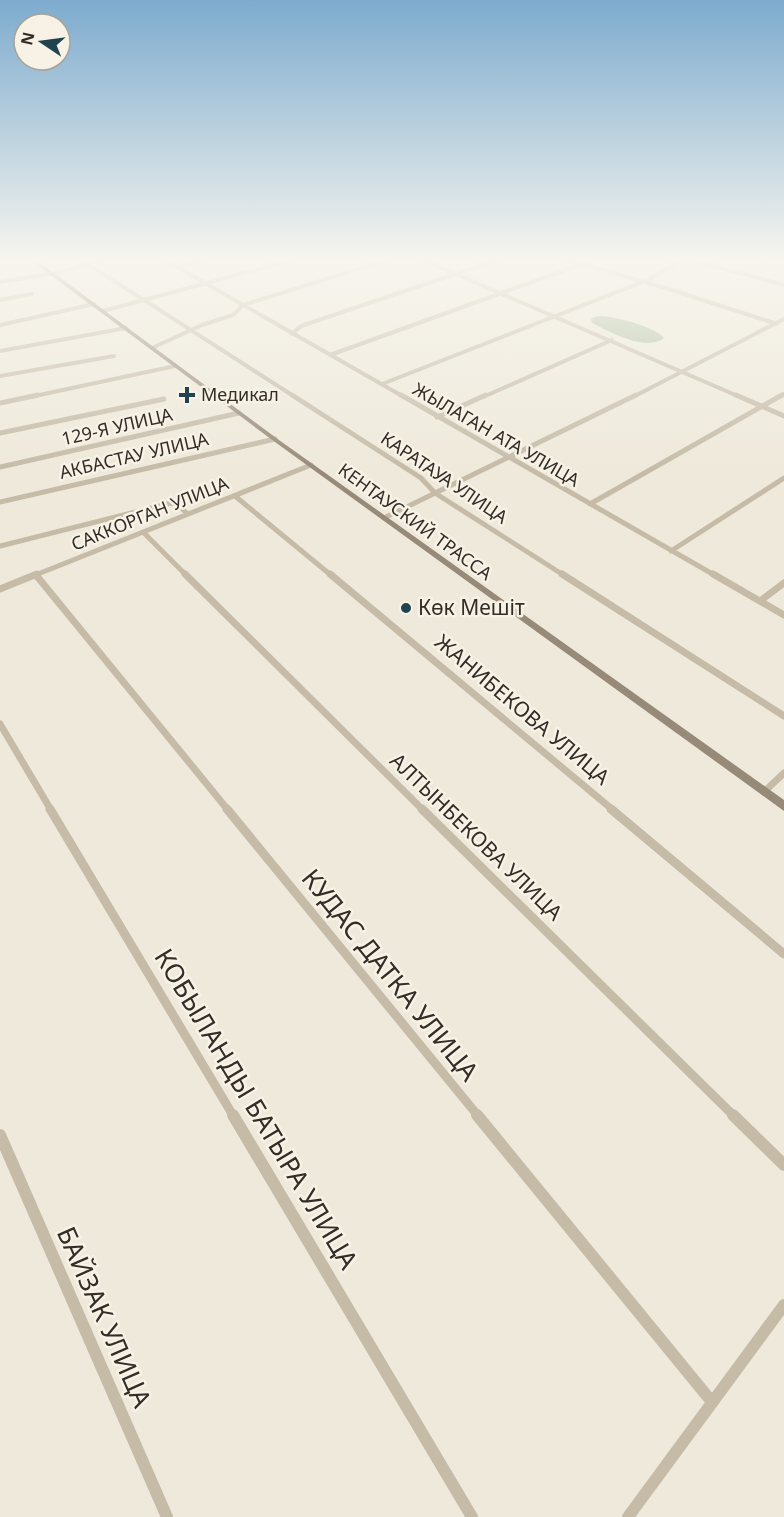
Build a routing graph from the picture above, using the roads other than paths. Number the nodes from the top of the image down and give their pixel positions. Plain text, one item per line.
1 (116, 330) edge
2 (128, 330) edge
3 (190, 330) joint
4 (285, 330) edge
5 (297, 330) edge
6 (400, 330) edge
7 (523, 330) edge
8 (587, 330) edge
9 (766, 330) edge
10 (292, 334) junction
11 (612, 340) junction
12 (152, 348) junction
13 (0, 351) edge
14 (330, 355) junction
15 (114, 356) dead end
16 (175, 366) junction
17 (684, 372) junction
18 (0, 376) edge
19 (382, 384) junction
20 (784, 394) edge
21 (164, 399) dead end
22 (0, 403) edge
23 (762, 406) junction
24 (239, 412) junction
25 (784, 416) edge
26 (436, 417) junction
27 (0, 433) edge
28 (276, 439) junction
29 (507, 458) junction
30 (311, 465) junction
31 (0, 466) edge
32 (784, 478) edge
33 (435, 493) junction
34 (235, 496) junction
35 (0, 502) edge
36 (590, 504) junction
37 (187, 514) junction
38 (384, 518) junction
39 (144, 532) junction
40 (0, 546) edge
41 (671, 551) junction
42 (36, 575) junction
43 (784, 584) edge
44 (0, 589) edge
45 (760, 601) junction
46 (784, 615) edge
47 (784, 716) edge
48 (0, 724) edge
49 (784, 773) edge
50 (764, 792) junction
51 (784, 806) edge
52 (784, 954) edge
53 (0, 1135) edge
54 (784, 1165) edge
55 (784, 1305) edge
56 (712, 1402) junction
57 (167, 1517) edge
58 (472, 1517) edge
59 (628, 1517) edge

1 - 13 street
2 - 12 main road, КЕНТАУСКИЙ ТРАССА
3 - 12 street
3 - 33 street, КАРАТАУА УЛИЦА
4 - 10 street, ЖЫЛАГАН АТА УЛИЦА
5 - 10 street
6 - 14 street
7 - 19 street
8 - 11 street
9 - 17 street
10 - 14 street, ЖЫЛАГАН АТА УЛИЦА
11 - 17 street
11 - 26 street
12 - 16 main road, КЕНТАУСКИЙ ТРАССА
14 - 19 street, ЖЫЛАГАН АТА УЛИЦА
15 - 18 street
16 - 22 street
16 - 24 main road, КЕНТАУСКИЙ ТРАССА
17 - 23 street
17 - 29 street
19 - 26 street, ЖЫЛАГАН АТА УЛИЦА
20 - 23 street
21 - 27 street
23 - 25 street
23 - 36 street
24 - 28 main road, КЕНТАУСКИЙ ТРАССА
24 - 31 street, 129-Я УЛИЦА
26 - 29 street, ЖЫЛАГАН АТА УЛИЦА
28 - 30 main road, КЕНТАУСКИЙ ТРАССА
28 - 35 street, АКБАСТАУ УЛИЦА
29 - 33 street
29 - 36 street, ЖЫЛАГАН АТА УЛИЦА
30 - 34 street, САККОРГАН УЛИЦА
30 - 38 main road, КЕНТАУСКИЙ ТРАССА
32 - 41 street
33 - 38 street
33 - 47 street, КАРАТАУА УЛИЦА
34 - 37 street, САККОРГАН УЛИЦА
34 - 52 street, ЖАНИБЕКОВА УЛИЦА
36 - 41 street, ЖЫЛАГАН АТА УЛИЦА
37 - 39 street, САККОРГАН УЛИЦА
37 - 40 street
38 - 50 main road, КЕНТАУСКИЙ ТРАССА
39 - 42 street, САККОРГАН УЛИЦА
39 - 54 street, АЛТЫНБЕКОВА УЛИЦА
41 - 45 street, ЖЫЛАГАН АТА УЛИЦА
42 - 44 street, САККОРГАН УЛИЦА
42 - 56 street, КУДАС ДАТКА УЛИЦА
43 - 45 street
45 - 46 street, ЖЫЛАГАН АТА УЛИЦА
48 - 58 street, КОБЫЛАНДЫ БАТЫРА УЛИЦА
49 - 50 street
50 - 51 main road, КЕНТАУСКИЙ ТРАССА
53 - 57 street, БАЙЗАК УЛИЦА
55 - 56 street
56 - 59 street

